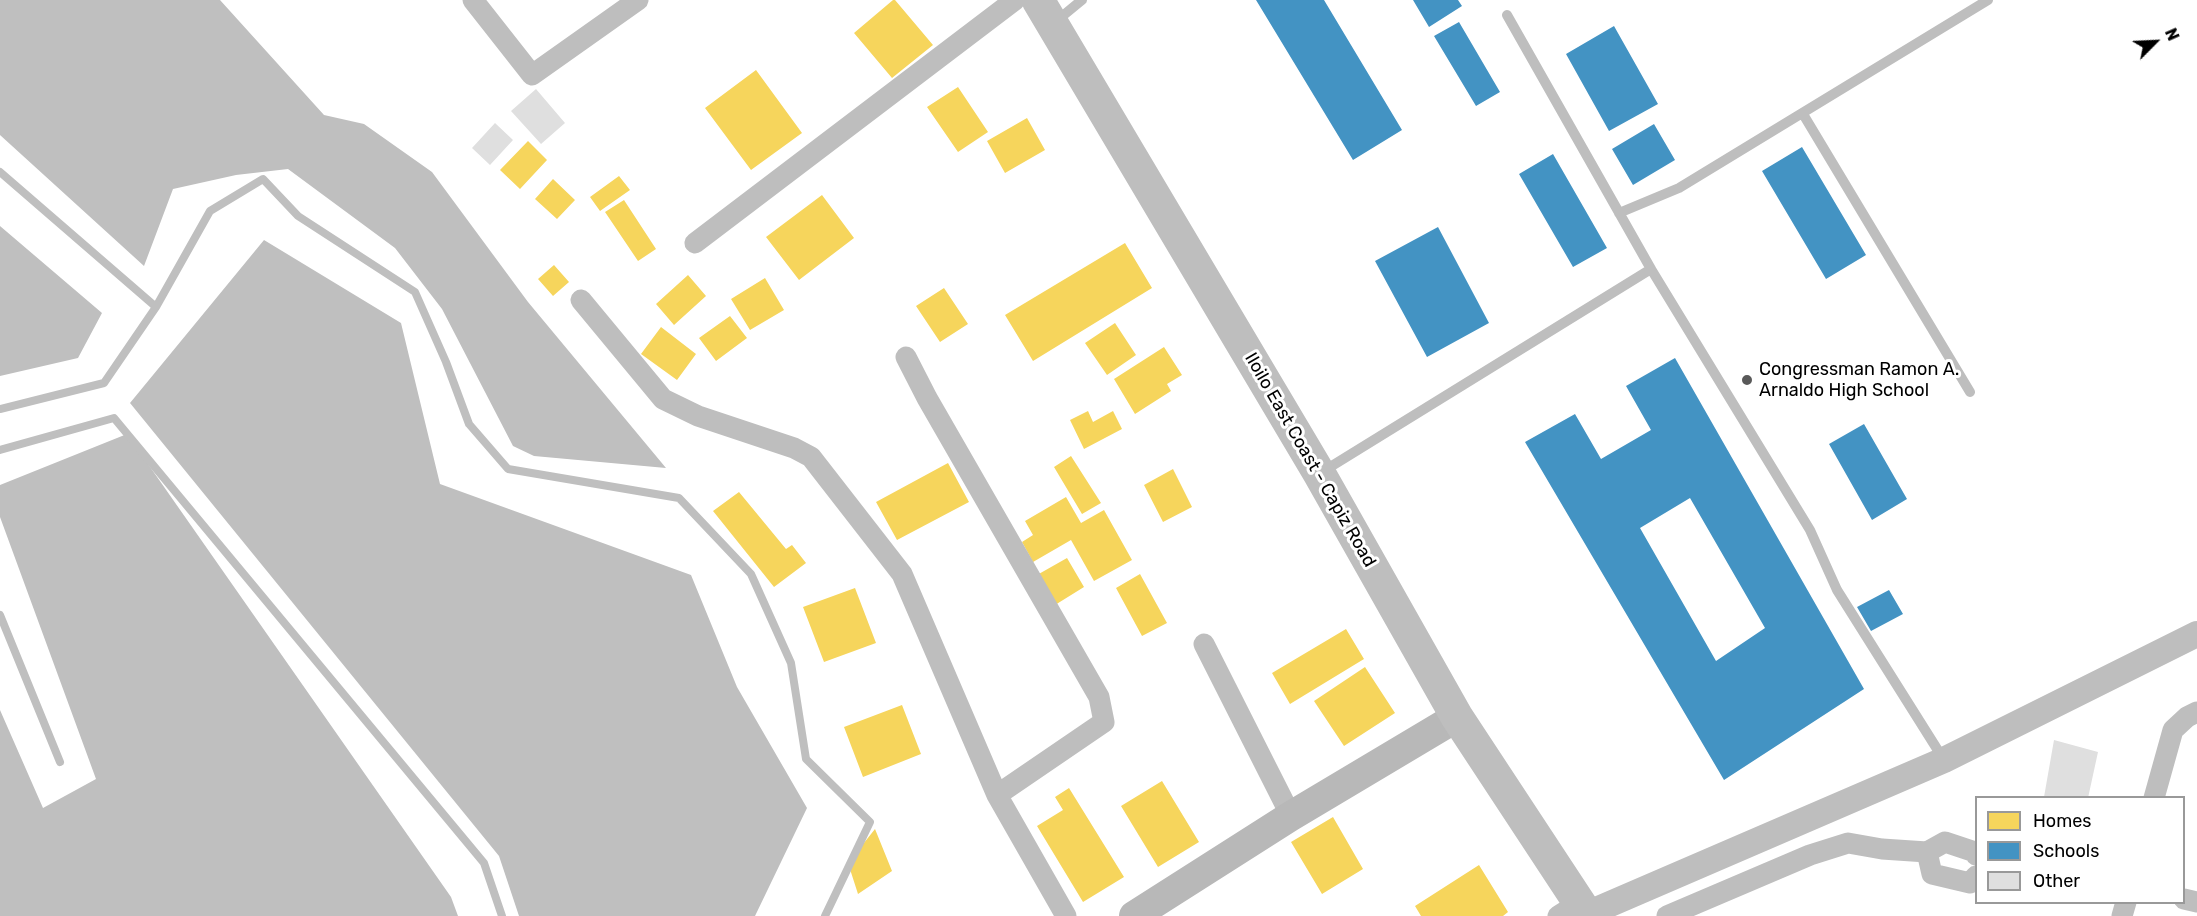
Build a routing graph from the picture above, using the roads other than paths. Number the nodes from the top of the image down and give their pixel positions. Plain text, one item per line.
1 (473, 0) edge
2 (638, 0) edge
3 (1015, 0) edge
4 (1082, 0) edge
5 (1988, 0) edge
6 (1045, 12) edge
7 (1507, 15) dead end
8 (1803, 114) junction
9 (1618, 213) junction
10 (695, 243) dead end
11 (1651, 269) junction
12 (581, 300) dead end
13 (906, 357) dead end
14 (1970, 393) dead end
15 (1319, 473) junction
16 (2197, 634) edge
17 (1204, 644) dead end
18 (1457, 717) junction
19 (2192, 720) edge
20 (1944, 760) junction
21 (997, 795) junction
22 (2155, 796) edge
23 (1291, 816) junction
24 (1927, 852) junction
25 (1975, 852) edge
26 (1975, 878) edge
27 (1578, 912) edge
28 (1066, 916) edge
29 (1134, 916) edge
30 (1667, 916) edge

1 - 2 street
3 - 10 street
4 - 6 lane
5 - 8 lane
6 - 15 main road, Iloilo East Coast - Capiz Road
7 - 9 lane
8 - 9 lane
8 - 14 lane
9 - 11 lane
11 - 15 lane
11 - 20 lane
12 - 21 street
13 - 21 street
15 - 18 main road, Iloilo East Coast - Capiz Road
16 - 20 street
17 - 23 street
18 - 23 main road
18 - 27 main road, Iloilo East Coast - Capiz Road
19 - 22 street
20 - 27 street
21 - 28 street
23 - 29 main road
24 - 25 street
24 - 26 street
24 - 30 street

